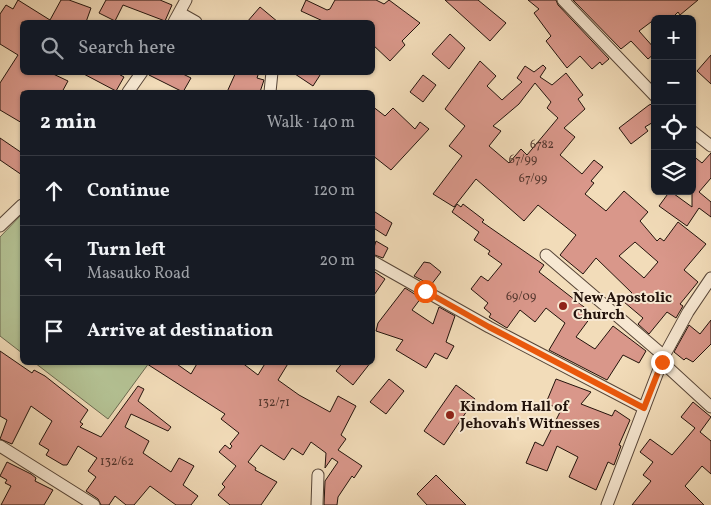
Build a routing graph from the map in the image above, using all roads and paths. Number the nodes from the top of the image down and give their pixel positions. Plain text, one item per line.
1 (186, 0) edge
2 (563, 0) edge
3 (177, 18) edge
4 (140, 75) edge
5 (273, 75) edge
6 (129, 90) edge
7 (270, 90) edge
8 (651, 92) edge
9 (696, 133) edge
10 (711, 146) edge
11 (20, 207) edge
12 (0, 226) edge
13 (546, 255) dead end
14 (375, 263) edge
15 (711, 278) edge
16 (663, 359) junction
17 (711, 406) edge
18 (644, 408) junction
19 (0, 446) edge
20 (318, 475) dead end
21 (610, 504) edge
22 (94, 505) edge
23 (317, 505) edge

1 - 3 street
2 - 8 street
4 - 6 street
5 - 7 street
9 - 10 street
11 - 12 street
13 - 16 street
14 - 18 street
15 - 16 street
16 - 17 street
16 - 18 street
18 - 21 street
19 - 22 street
20 - 23 street

